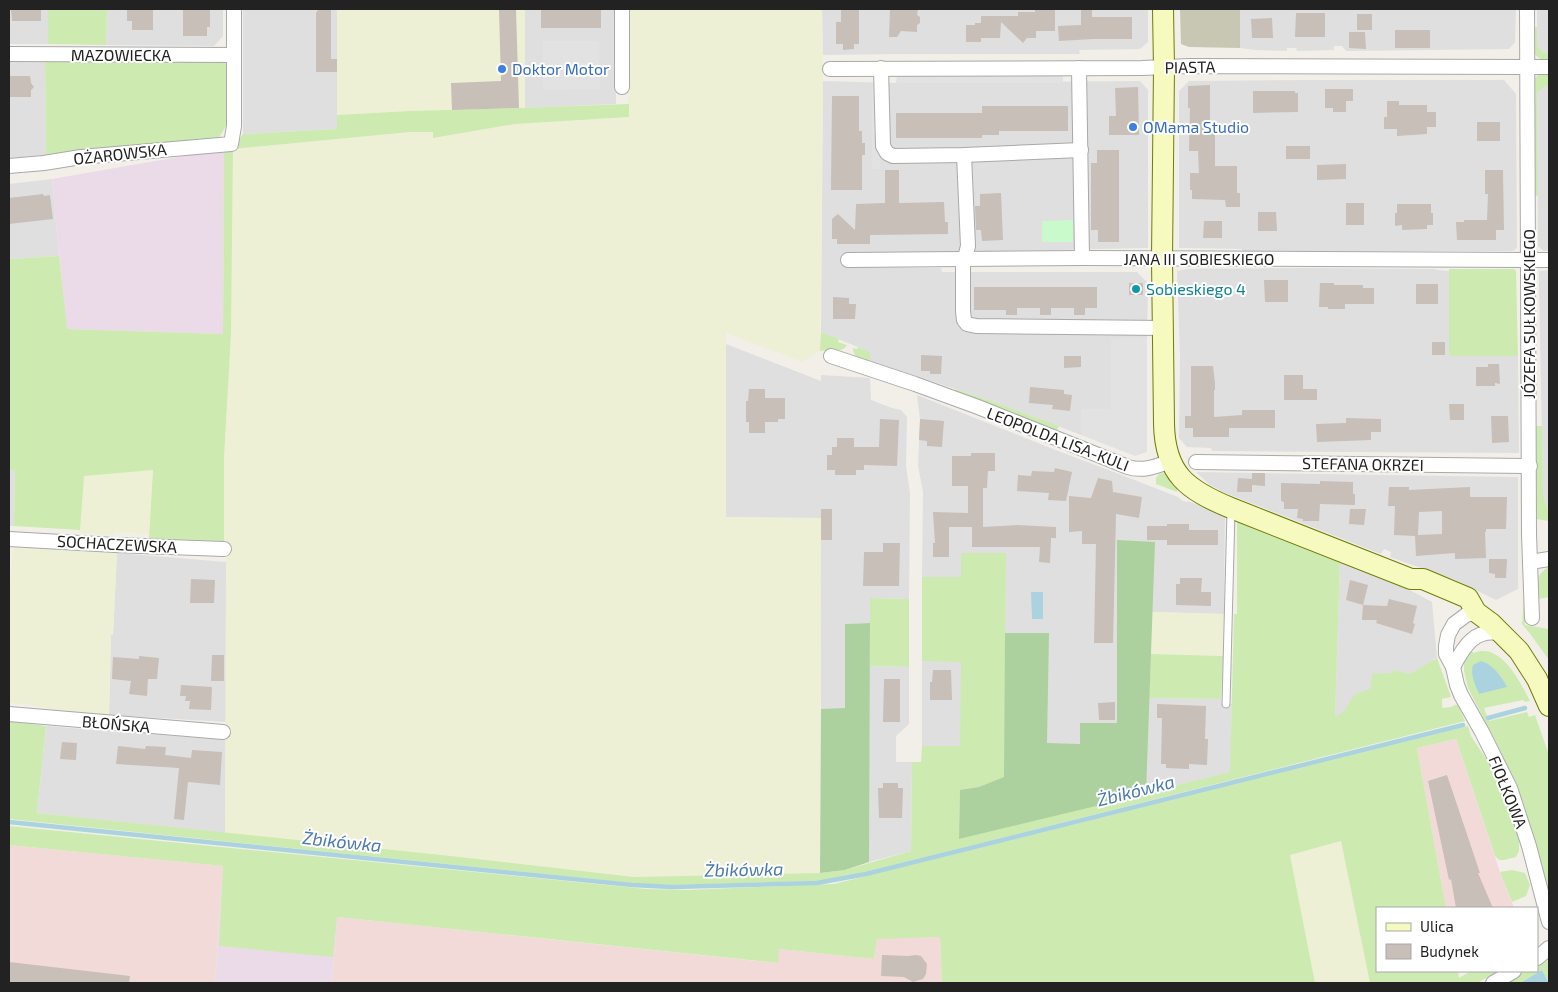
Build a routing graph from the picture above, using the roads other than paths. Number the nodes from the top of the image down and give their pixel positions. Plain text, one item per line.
1 (234, 9) edge
2 (622, 9) edge
3 (1163, 9) edge
4 (1527, 9) edge
5 (9, 54) edge
6 (234, 55) junction
7 (1527, 67) junction
8 (1549, 67) edge
9 (881, 68) junction
10 (1079, 68) junction
11 (1164, 68) junction
12 (830, 69) dead end
13 (622, 87) dead end
14 (1080, 150) junction
15 (964, 155) junction
16 (9, 166) edge
17 (1082, 258) junction
18 (965, 259) junction
19 (1162, 259) junction
20 (848, 260) dead end
21 (1528, 260) junction
22 (1549, 260) edge
23 (1164, 328) junction
24 (831, 356) dead end
25 (1171, 461) junction
26 (1196, 462) dead end
27 (1530, 466) junction
28 (1231, 508) junction
29 (9, 539) edge
30 (224, 549) dead end
31 (1549, 559) edge
32 (1530, 562) junction
33 (1476, 612) junction
34 (1532, 618) dead end
35 (1503, 634) junction
36 (1453, 667) junction
37 (1226, 704) dead end
38 (1549, 706) edge
39 (9, 714) edge
40 (223, 732) dead end
41 (1549, 922) edge
42 (1549, 948) edge
43 (1538, 957) edge
44 (1512, 972) edge
45 (1493, 983) edge

1 - 6 street
2 - 13 street
3 - 11 street
4 - 7 street, JÓZEFA SUŁKOWSKIEGO
5 - 6 street, MAZOWIECKA
6 - 16 street, OŻAROWSKA
7 - 8 street, PIASTA
7 - 11 street, PIASTA
7 - 21 street, JÓZEFA SUŁKOWSKIEGO
9 - 10 street, PIASTA
9 - 12 street, PIASTA
9 - 15 street
10 - 11 street, PIASTA
10 - 14 street
11 - 19 street
14 - 15 street
14 - 17 street
15 - 18 street
17 - 18 street, JANA III SOBIESKIEGO
17 - 19 street, JANA III SOBIESKIEGO
18 - 20 street, JANA III SOBIESKIEGO
18 - 23 street
19 - 21 street, JANA III SOBIESKIEGO
19 - 23 street
21 - 22 street, JANA III SOBIESKIEGO
21 - 27 street, JÓZEFA SUŁKOWSKIEGO
23 - 25 street
24 - 25 street, LEOPOLDA LISA-KULI
25 - 28 street
26 - 27 street, STEFANA OKRZEI
27 - 32 street, JÓZEFA SUŁKOWSKIEGO
28 - 33 street
28 - 37 lane
29 - 30 street, SOCHACZEWSKA
31 - 32 street
32 - 34 street, JÓZEFA SUŁKOWSKIEGO
33 - 35 street
33 - 36 street, FIOŁKOWA
35 - 36 street
35 - 38 street
36 - 41 street, FIOŁKOWA
39 - 40 street, BŁOŃSKA
42 - 43 street
44 - 45 street

